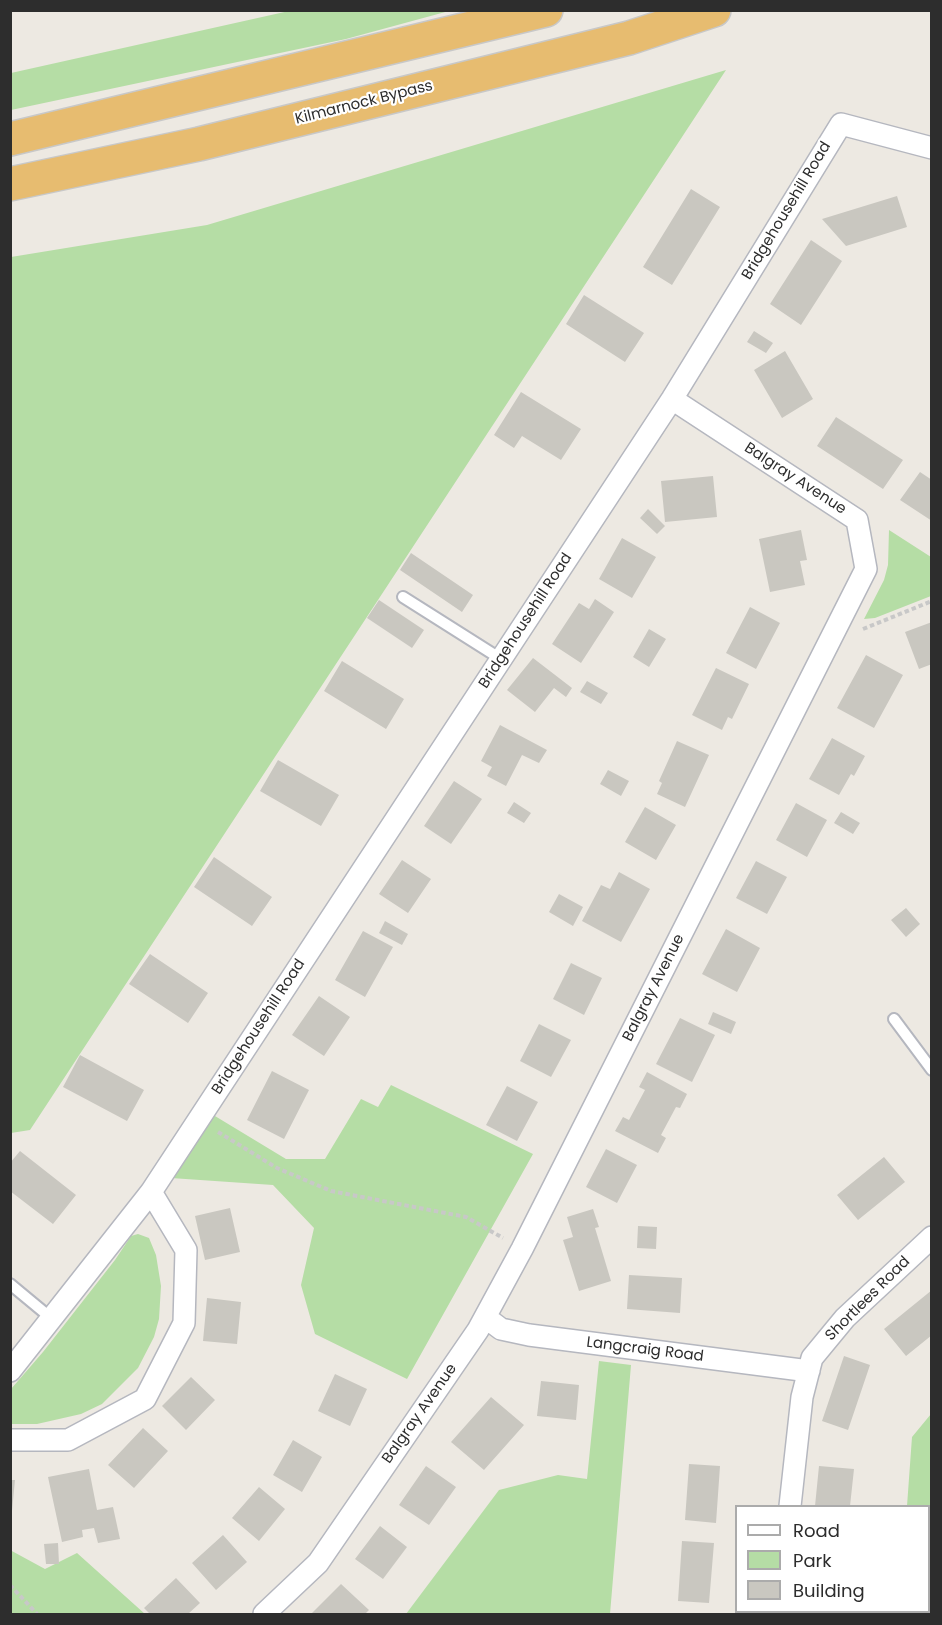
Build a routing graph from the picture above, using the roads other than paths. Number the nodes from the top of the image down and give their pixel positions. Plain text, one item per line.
1 (546, 10) edge
2 (714, 10) edge
3 (10, 139) edge
4 (932, 148) edge
5 (10, 184) edge
6 (672, 399) junction
7 (404, 597) dead end
8 (501, 659) junction
9 (894, 1019) dead end
10 (932, 1070) edge
11 (151, 1192) junction
12 (932, 1237) edge
13 (10, 1284) edge
14 (485, 1317) junction
15 (51, 1318) junction
16 (10, 1371) edge
17 (809, 1371) junction
18 (10, 1440) edge
19 (790, 1505) edge
20 (264, 1614) edge

1 - 3 highway
2 - 5 highway, Kilmarnock Bypass
4 - 6 street, Bridgehousehill Road
6 - 8 street, Bridgehousehill Road
6 - 14 street, Balgray Avenue
7 - 8 lane
8 - 11 street, Bridgehousehill Road
9 - 10 lane
11 - 15 street, Bridgehousehill Road
11 - 18 street
12 - 17 street, Shortlees Road
13 - 15 lane
14 - 17 street, Langcraig Road
14 - 20 street, Balgray Avenue
15 - 16 street, Bridgehousehill Road
17 - 19 street, Shortlees Road

